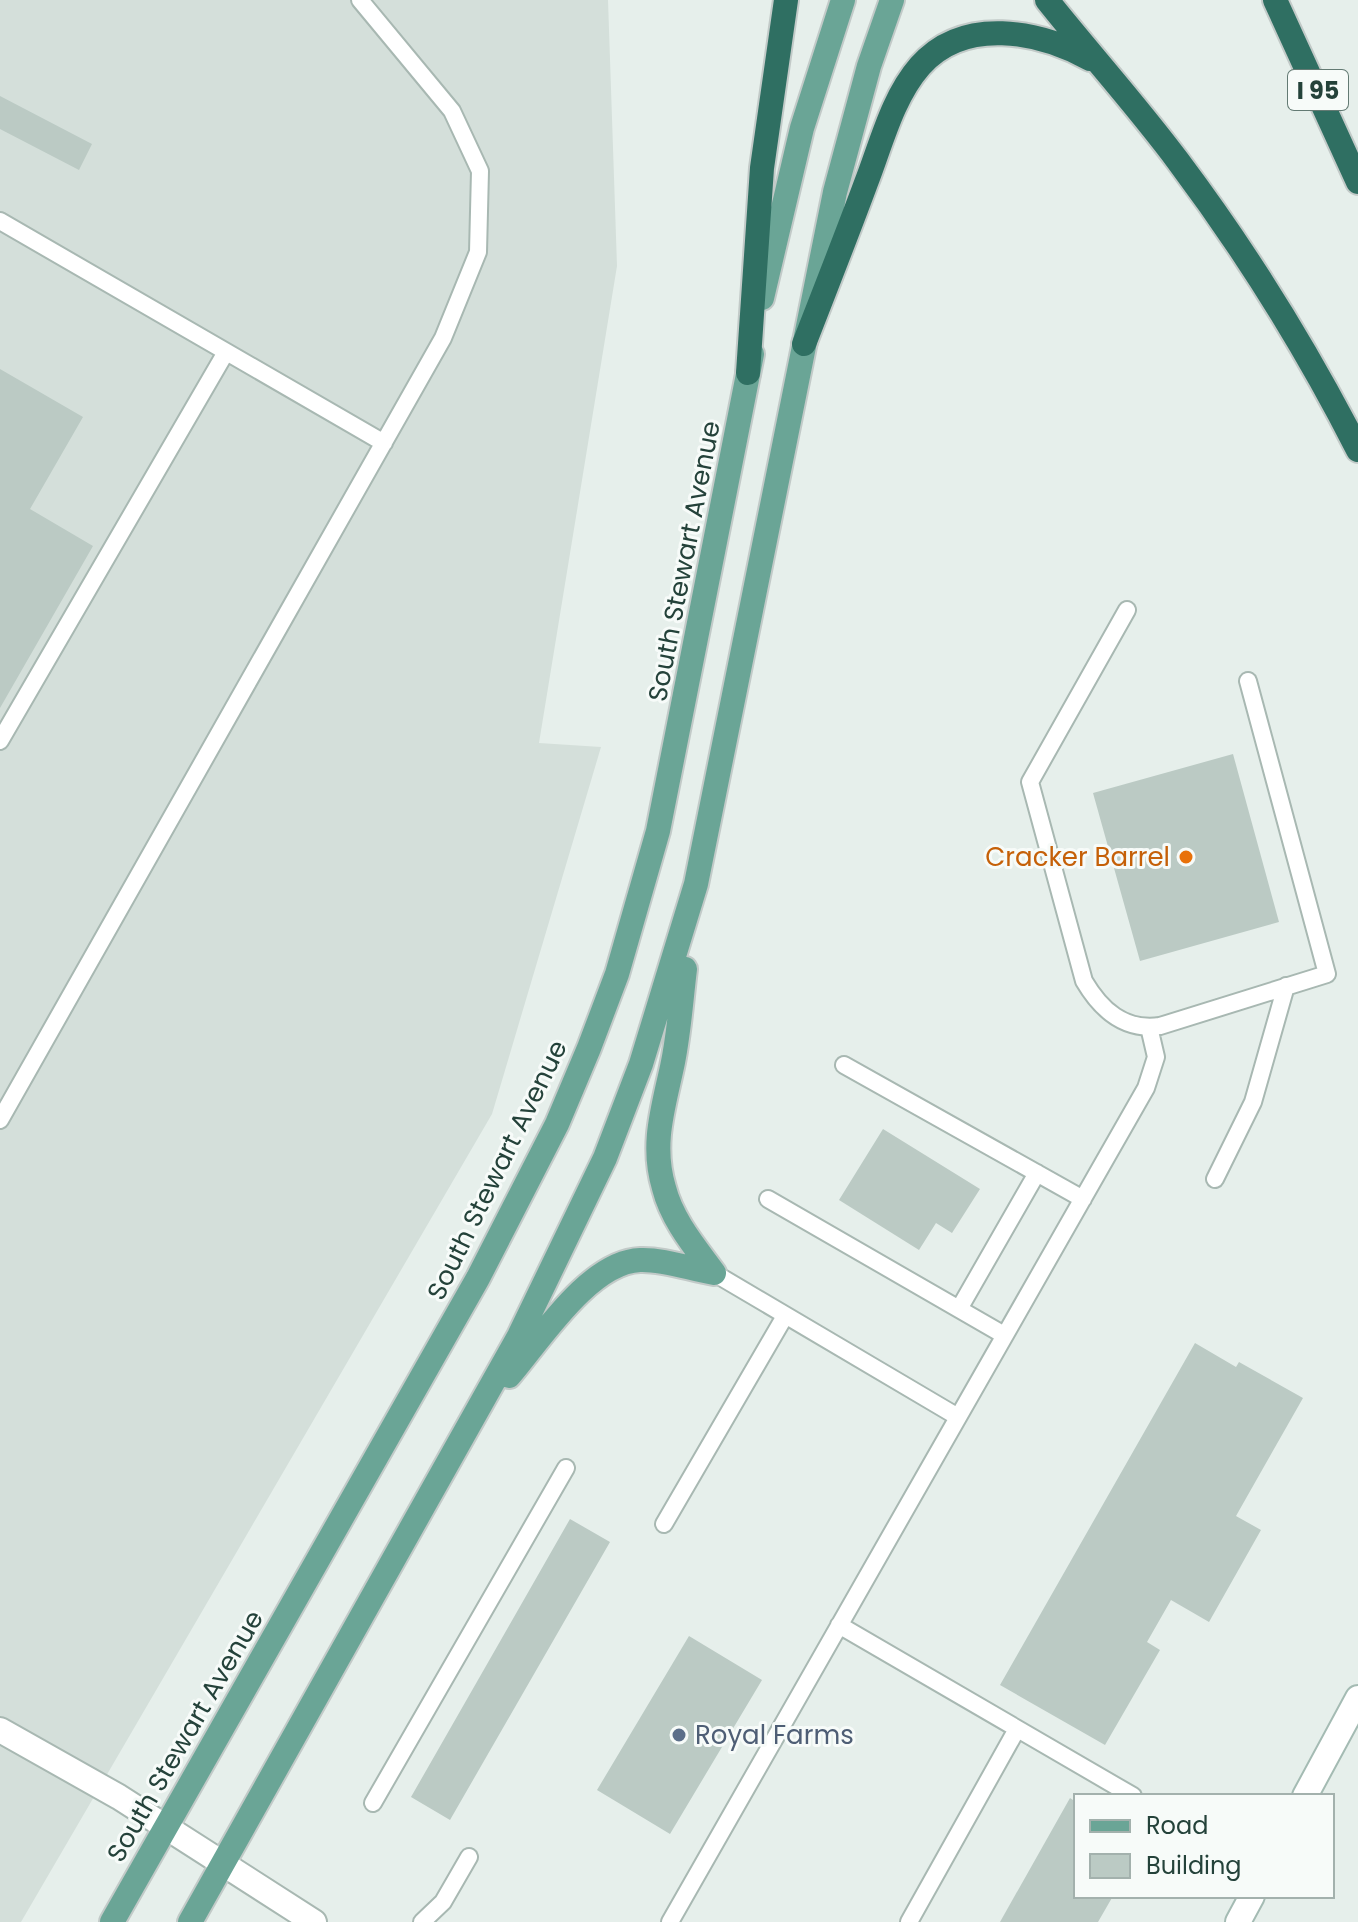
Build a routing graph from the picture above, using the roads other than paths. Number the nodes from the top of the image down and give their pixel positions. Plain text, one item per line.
1 (360, 0) edge
2 (786, 0) edge
3 (843, 0) edge
4 (892, 0) edge
5 (1047, 0) edge
6 (1275, 0) edge
7 (1098, 63) junction
8 (1358, 182) edge
9 (0, 221) edge
10 (804, 344) junction
11 (226, 352) junction
12 (748, 373) junction
13 (384, 443) junction
14 (1358, 450) edge
15 (1127, 610) dead end
16 (1248, 681) dead end
17 (0, 741) edge
18 (696, 884) junction
19 (1286, 986) junction
20 (1149, 1027) junction
21 (844, 1065) dead end
22 (0, 1120) edge
23 (1037, 1173) junction
24 (1215, 1179) dead end
25 (768, 1199) dead end
26 (1083, 1199) junction
27 (714, 1273) junction
28 (959, 1309) junction
29 (785, 1316) junction
30 (1004, 1335) junction
31 (958, 1417) junction
32 (471, 1421) junction
33 (566, 1468) dead end
34 (664, 1524) dead end
35 (839, 1625) junction
36 (1358, 1698) edge
37 (1017, 1729) junction
38 (0, 1730) edge
39 (1130, 1794) edge
40 (1306, 1794) edge
41 (373, 1803) dead end
42 (165, 1828) junction
43 (469, 1857) dead end
44 (223, 1866) junction
45 (1251, 1898) edge
46 (112, 1922) edge
47 (190, 1922) edge
48 (314, 1922) edge
49 (422, 1922) edge
50 (670, 1922) edge
51 (909, 1922) edge
52 (1238, 1922) edge

1 - 13 lane
2 - 12 highway
3 - 12 main road, South Stewart Avenue
4 - 10 main road
5 - 7 highway
6 - 8 highway, I 95
7 - 10 highway
7 - 14 highway
9 - 11 lane
10 - 18 main road
11 - 13 lane
11 - 17 lane
12 - 42 main road, South Stewart Avenue
13 - 22 lane
15 - 20 lane
16 - 19 lane
18 - 27 main road
18 - 32 main road
19 - 20 lane
19 - 24 lane
20 - 26 lane
21 - 23 lane
23 - 26 lane
23 - 28 lane
25 - 28 lane
26 - 30 lane
27 - 29 lane
27 - 32 main road
28 - 30 lane
29 - 31 lane
29 - 34 lane
30 - 31 lane
31 - 35 lane
32 - 44 main road
33 - 41 lane
35 - 37 lane
35 - 50 lane
36 - 40 street
37 - 39 lane
37 - 51 lane
38 - 42 street
42 - 44 street
42 - 46 main road, South Stewart Avenue
43 - 49 lane
44 - 47 main road
44 - 48 street
45 - 52 street

